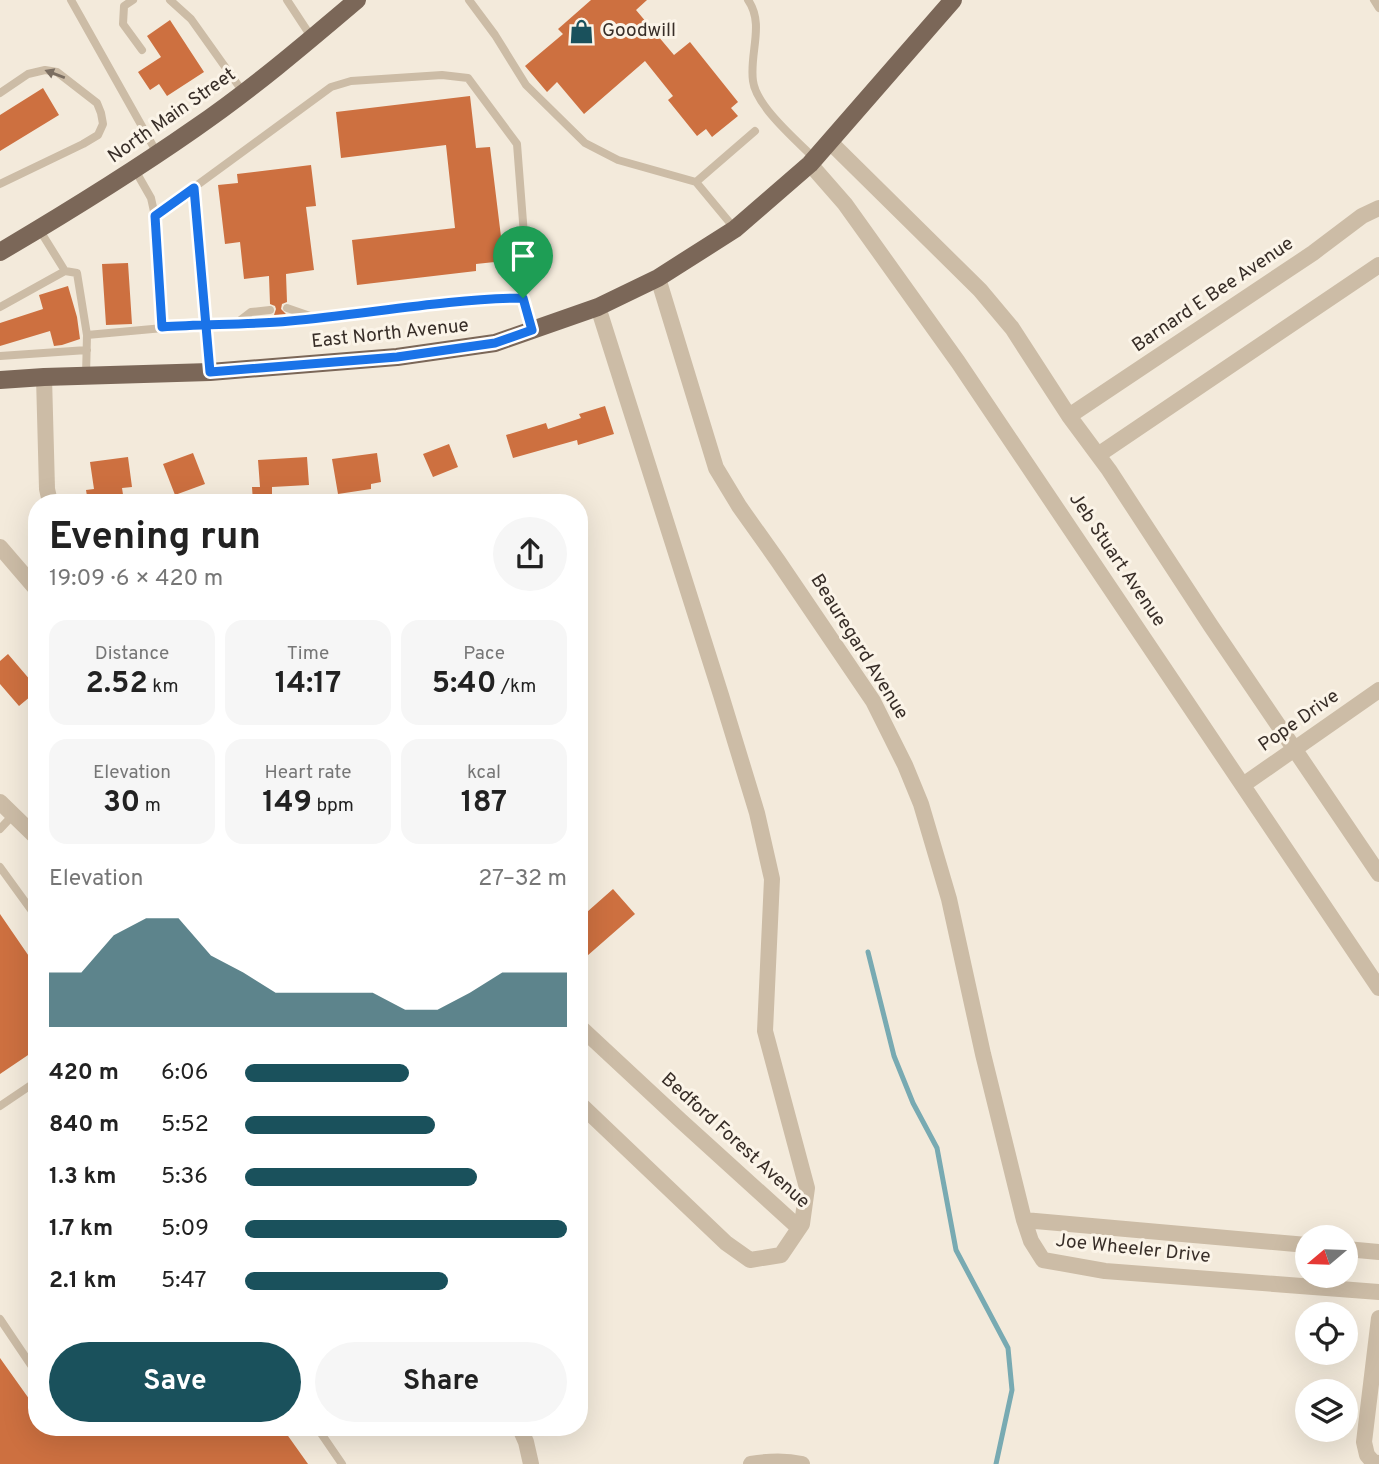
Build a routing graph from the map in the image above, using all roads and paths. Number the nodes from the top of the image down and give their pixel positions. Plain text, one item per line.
1 (71, 0) edge
2 (133, 0) edge
3 (170, 0) edge
4 (287, 0) edge
5 (357, 0) edge
6 (469, 0) edge
7 (748, 0) edge
8 (953, 0) edge
9 (1374, 0) edge
10 (1379, 8) edge
11 (312, 38) junction
12 (142, 50) dead end
13 (243, 92) junction
14 (0, 93) edge
15 (755, 131) dead end
16 (828, 141) junction
17 (158, 153) junction
18 (812, 161) junction
19 (134, 169) junction
20 (696, 182) junction
21 (0, 184) edge
22 (194, 188) junction
23 (1379, 208) edge
24 (155, 216) junction
25 (39, 229) junction
26 (735, 229) junction
27 (0, 251) edge
28 (1379, 265) edge
29 (65, 271) junction
30 (658, 278) junction
31 (523, 298) junction
32 (0, 307) edge
33 (597, 307) junction
34 (288, 308) dead end
35 (270, 310) dead end
36 (316, 318) junction
37 (237, 323) junction
38 (206, 324) junction
39 (162, 327) junction
40 (532, 330) junction
41 (87, 335) junction
42 (87, 350) junction
43 (0, 356) edge
44 (210, 372) junction
45 (86, 376) junction
46 (44, 377) junction
47 (0, 380) edge
48 (1069, 416) junction
49 (1098, 455) junction
50 (48, 494) edge
51 (0, 547) edge
52 (28, 580) edge
53 (1379, 690) edge
54 (1294, 750) junction
55 (1243, 785) junction
56 (0, 802) edge
57 (13, 815) junction
58 (0, 829) edge
59 (28, 829) edge
60 (0, 867) edge
61 (1379, 874) edge
62 (28, 906) edge
63 (1379, 988) edge
64 (588, 1034) edge
65 (28, 1087) edge
66 (0, 1106) edge
67 (588, 1112) edge
68 (1024, 1220) junction
69 (799, 1228) junction
70 (1295, 1244) edge
71 (1358, 1250) edge
72 (1379, 1252) edge
73 (1379, 1292) edge
74 (1379, 1318) edge
75 (0, 1319) edge
76 (28, 1361) edge
77 (323, 1436) edge
78 (523, 1436) edge
79 (1379, 1463) edge
80 (342, 1464) edge
81 (531, 1464) edge
82 (751, 1464) edge
83 (802, 1464) edge

1 - 17 lane
2 - 12 lane
3 - 13 lane
4 - 11 lane
5 - 11 main road, North Main Street
6 - 20 lane
7 - 18 lane
8 - 16 main road, East North Avenue
9 - 10 lane
11 - 13 main road, North Main Street
13 - 17 main road, North Main Street
21 -> 14 lane
15 - 20 lane
16 - 18 main road, East North Avenue
16 - 48 street
17 - 19 main road, North Main Street
18 - 26 main road, East North Avenue
18 - 55 street, Jeb Stuart Avenue
19 - 24 lane
19 - 25 main road, North Main Street
20 - 26 lane
22 - 24 lane
22 - 31 lane
22 - 38 lane
23 - 48 street, Barnard E Bee Avenue
24 - 39 lane
25 - 27 main road, North Main Street
25 - 29 lane
26 - 30 main road, East North Avenue
28 - 49 street
29 - 32 lane
29 - 41 lane
30 - 33 main road, East North Avenue
30 - 68 street, Beauregard Avenue
31 - 36 lane
31 - 40 lane
33 - 40 main road, East North Avenue
33 - 69 street
34 - 36 lane
35 - 37 lane
36 - 37 lane
37 - 38 lane
38 - 39 lane
38 - 44 lane
39 - 41 lane
40 - 44 main road, East North Avenue
41 - 42 lane
42 - 43 lane
42 - 45 lane
44 - 45 main road, East North Avenue
45 - 46 main road, East North Avenue
46 - 47 main road, East North Avenue
46 - 50 street
48 - 49 street
49 - 54 street
51 - 52 street
53 - 54 street, Pope Drive
54 - 55 street, Pope Drive
54 - 61 street
55 - 63 street, Jeb Stuart Avenue
56 - 57 street
57 - 58 lane
57 - 59 street
60 - 62 lane
64 - 69 street, Bedford Forest Avenue
65 - 66 lane
67 - 69 street, Bedford Forest Avenue
68 - 70 street, Joe Wheeler Drive
68 - 73 street, Joe Wheeler Drive
71 - 72 street
74 - 79 street
75 - 76 lane
77 - 80 lane
78 - 81 street
82 - 83 street

